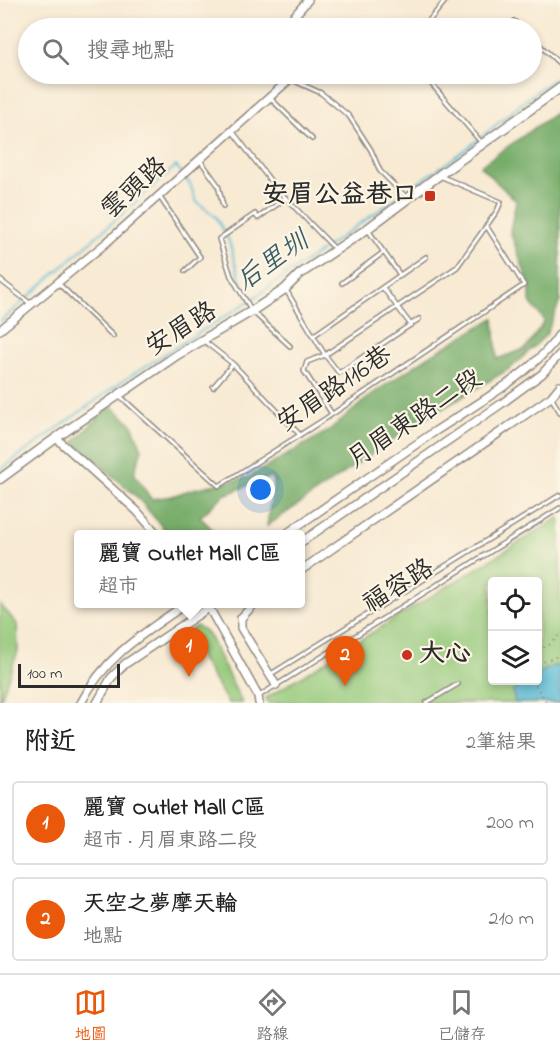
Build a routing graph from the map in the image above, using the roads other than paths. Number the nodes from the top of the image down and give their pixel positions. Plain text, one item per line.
1 (308, 0) edge
2 (446, 0) edge
3 (293, 18) edge
4 (431, 18) edge
5 (542, 48) edge
6 (560, 64) edge
7 (281, 84) edge
8 (304, 84) edge
9 (432, 84) edge
10 (560, 88) edge
11 (269, 97) junction
12 (233, 132) junction
13 (312, 139) dead end
14 (483, 144) junction
15 (200, 160) junction
16 (438, 176) junction
17 (159, 196) junction
18 (286, 198) junction
19 (407, 198) junction
20 (223, 206) dead end
21 (487, 227) junction
22 (367, 229) junction
23 (337, 250) junction
24 (384, 252) junction
25 (426, 257) dead end
26 (185, 271) dead end
27 (400, 275) junction
28 (0, 279) edge
29 (58, 282) junction
30 (342, 284) dead end
31 (383, 287) junction
32 (285, 288) junction
33 (33, 305) junction
34 (396, 306) junction
35 (252, 311) junction
36 (419, 319) dead end
37 (411, 325) junction
38 (0, 330) edge
39 (560, 333) edge
40 (113, 336) dead end
41 (313, 336) junction
42 (203, 340) junction
43 (290, 346) dead end
44 (560, 354) edge
45 (325, 355) junction
46 (232, 364) junction
47 (560, 386) edge
48 (213, 387) dead end
49 (119, 395) junction
50 (551, 397) junction
51 (560, 412) edge
52 (332, 415) junction
53 (301, 435) junction
54 (56, 438) junction
55 (0, 479) edge
56 (560, 495) edge
57 (560, 508) edge
58 (154, 530) edge
59 (292, 530) edge
60 (305, 540) edge
61 (305, 568) edge
62 (179, 608) edge
63 (206, 608) edge
64 (212, 608) edge
65 (250, 608) edge
66 (270, 674) junction
67 (458, 684) dead end
68 (276, 685) junction
69 (258, 700) edge
70 (81, 703) edge
71 (97, 703) edge
72 (426, 703) edge

1 - 3 street
2 - 4 lane
5 - 6 lane
7 - 11 street, 雲頭路
8 - 19 lane
9 - 14 lane
10 - 14 street, 安眉路
11 - 12 street, 雲頭路
11 - 13 lane
12 - 15 street, 雲頭路
12 - 18 lane
14 - 16 street, 安眉路
15 - 17 street, 雲頭路
15 - 20 lane
16 - 19 street, 安眉路
16 - 21 lane
17 - 26 lane
17 - 29 street, 雲頭路
18 - 23 lane
18 - 35 lane
19 - 22 street, 安眉路
21 - 34 lane
21 - 52 lane, 安眉路116巷
22 - 23 street, 安眉路
22 - 24 lane
23 - 32 street, 安眉路
24 - 27 lane
24 - 30 lane
25 - 27 lane
27 - 31 lane
28 - 33 lane
29 - 33 street, 雲頭路
29 - 40 lane
31 - 34 lane
31 - 41 lane
32 - 35 street, 安眉路
32 - 41 lane
33 - 38 street, 雲頭路
34 - 37 lane
34 - 45 lane
35 - 42 street, 安眉路
35 - 43 lane
36 - 37 lane
37 - 45 lane
39 - 59 street, 月眉東路二段
41 - 45 lane
42 - 46 lane
42 - 49 street, 安眉路
44 - 60 street, 月眉東路二段
45 - 52 lane
46 - 48 lane
46 - 53 lane
47 - 50 street
49 - 53 lane, 安眉路116巷
49 - 54 street, 安眉路
50 - 51 lane
50 - 61 street
52 - 53 lane, 安眉路116巷
54 - 55 street, 安眉路
54 - 58 street
56 - 66 lane
57 - 68 lane, 福容路
62 - 70 street
63 - 71 street
64 - 69 street
65 - 66 street
66 - 68 street
67 - 72 lane
68 - 69 lane, 福容路

